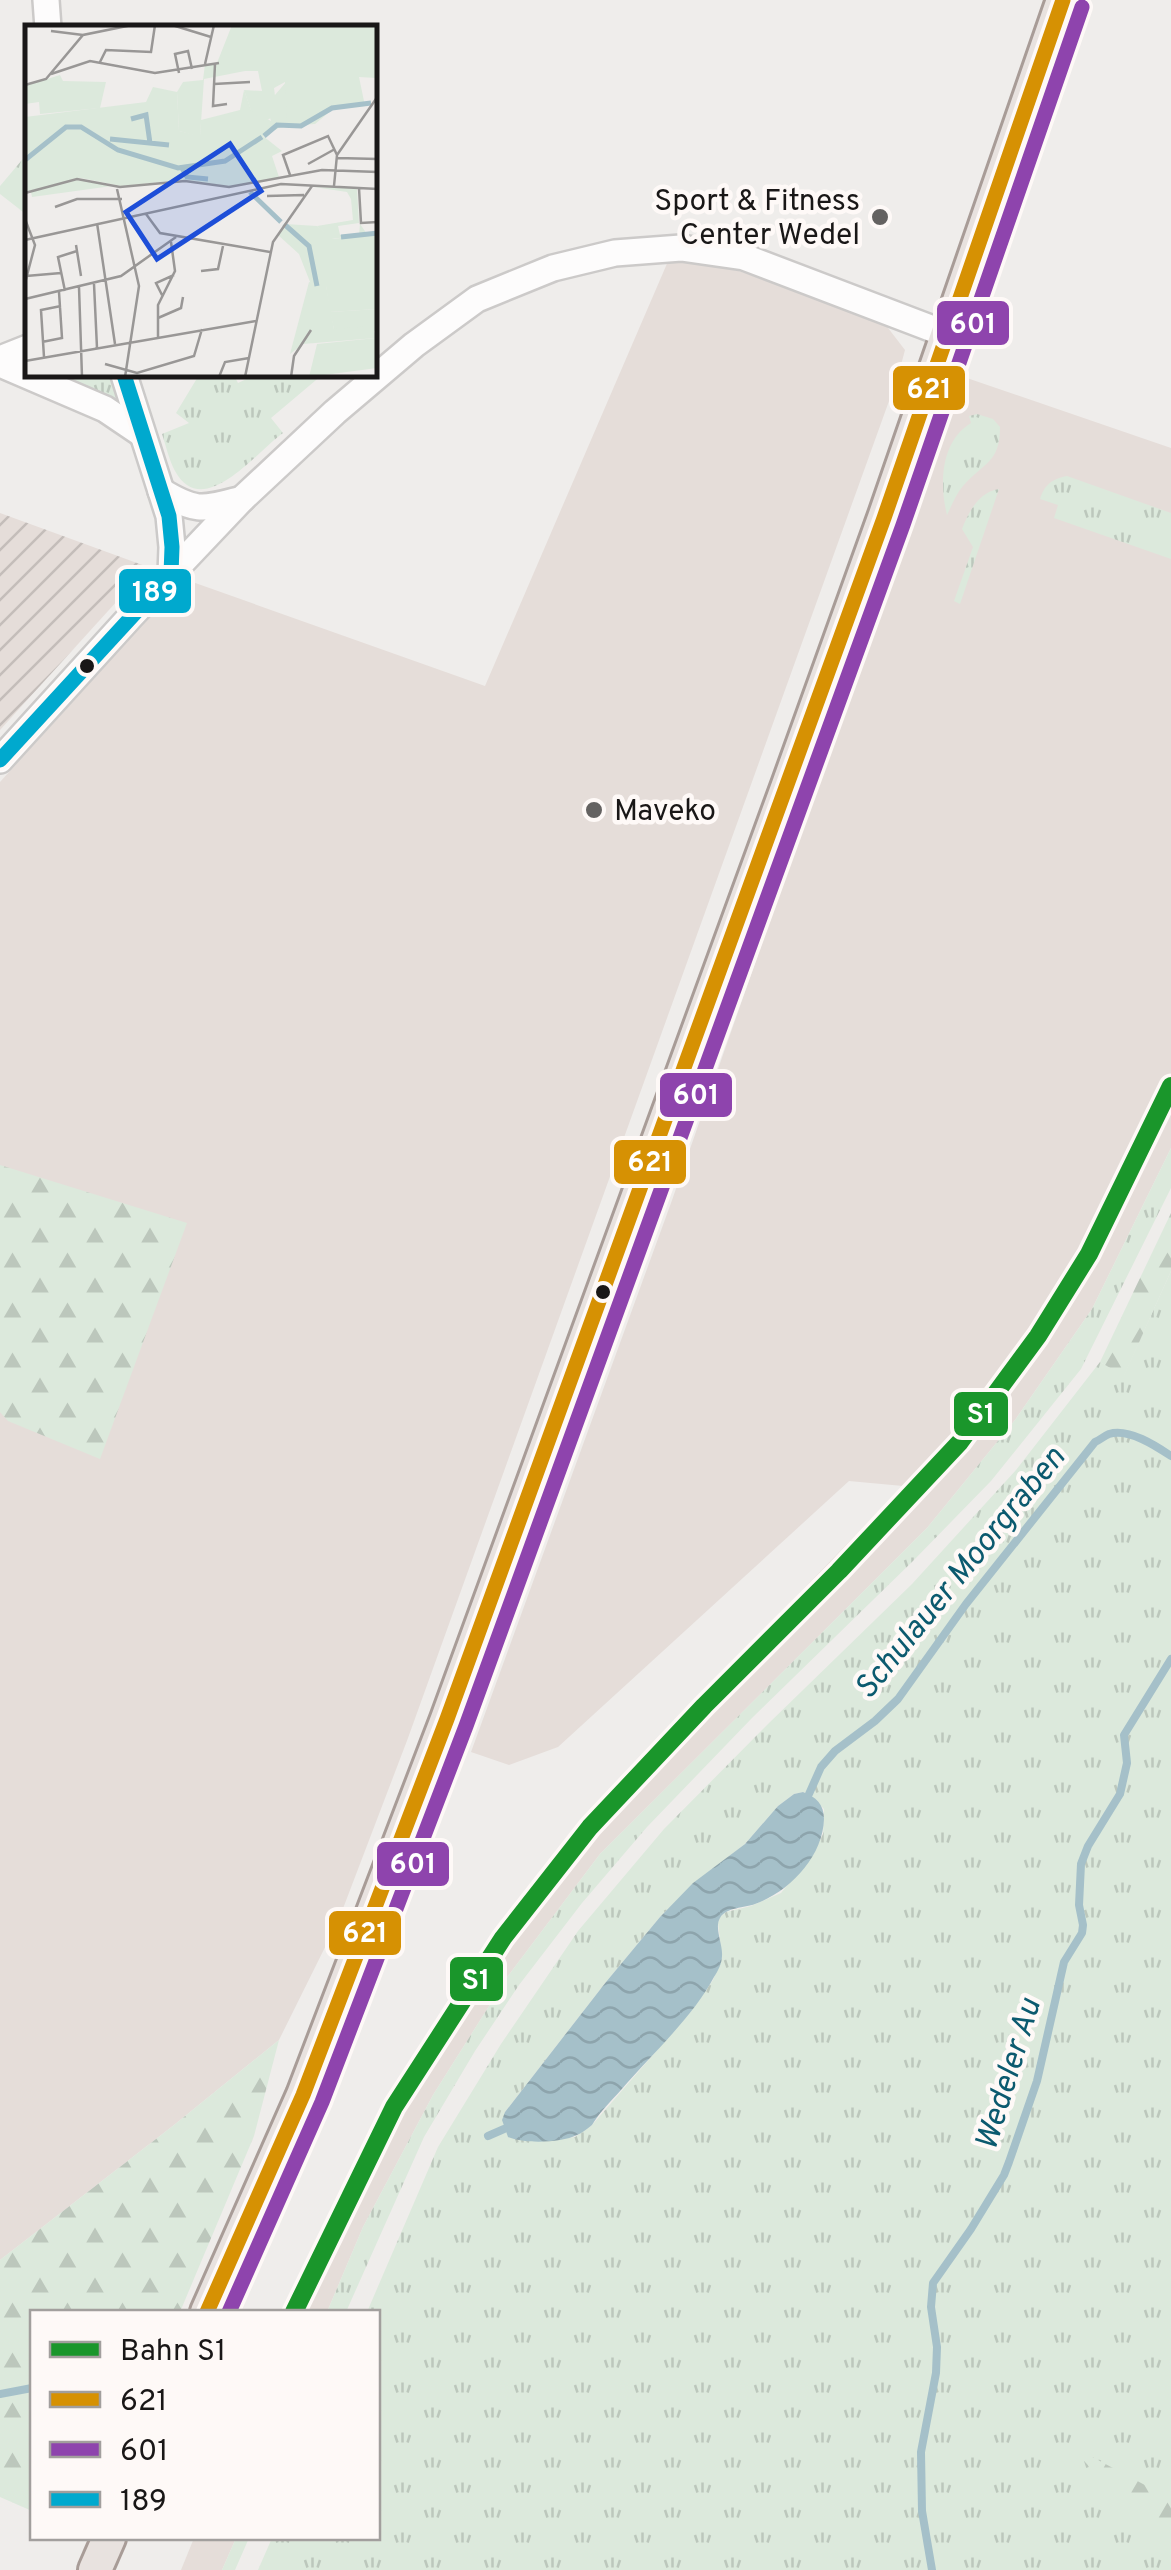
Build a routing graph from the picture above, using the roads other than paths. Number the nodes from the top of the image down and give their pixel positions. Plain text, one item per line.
1 (46, 0) edge
2 (1064, 0) edge
3 (48, 25) edge
4 (946, 334) junction
5 (25, 350) edge
6 (0, 362) edge
7 (25, 373) edge
8 (378, 375) edge
9 (36, 378) edge
10 (125, 378) edge
11 (374, 378) edge
12 (142, 434) junction
13 (161, 491) junction
14 (242, 499) junction
15 (171, 574) junction
16 (0, 760) edge
17 (208, 2310) edge
18 (108, 2540) edge
19 (95, 2570) edge

1 - 3 street
2 - 4 main road
4 - 8 street
4 - 17 main road
5 - 6 street
6 - 7 street
9 - 12 street
10 - 12 street
11 - 14 street
12 - 13 street
13 - 14 street
13 - 15 street
14 - 15 street
15 - 16 street
18 - 19 main road

